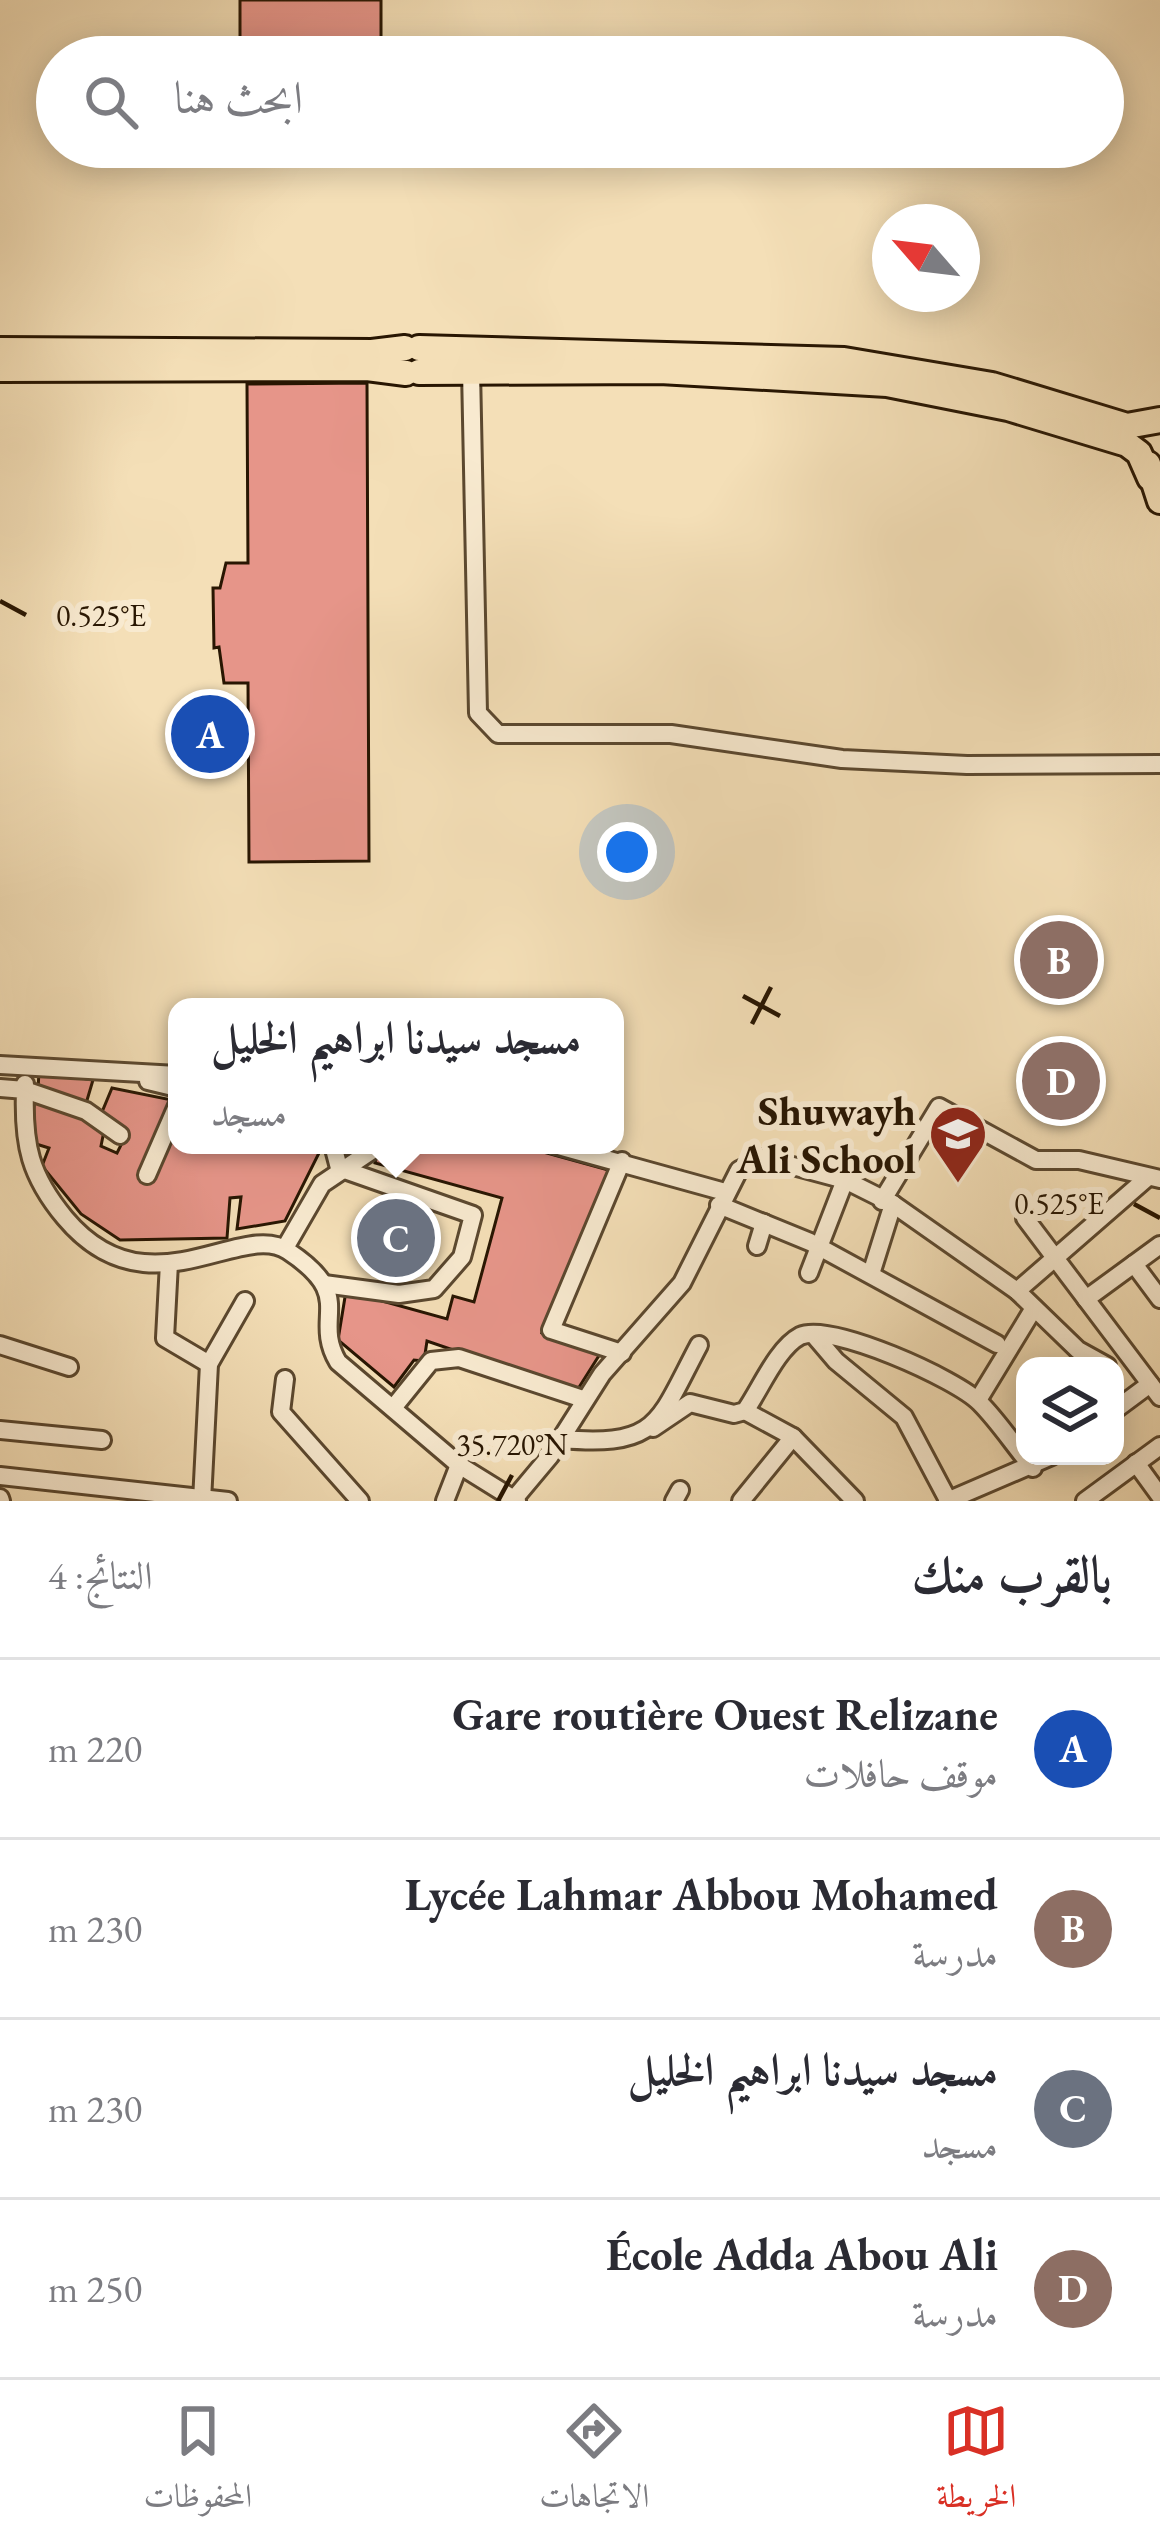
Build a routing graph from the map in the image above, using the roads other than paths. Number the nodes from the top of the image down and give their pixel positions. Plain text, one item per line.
1 (0, 350) edge
2 (413, 360) junction
3 (0, 369) edge
4 (471, 370) junction
5 (1160, 424) edge
6 (1155, 489) edge
7 (1160, 764) edge
8 (0, 1065) edge
9 (27, 1067) junction
10 (106, 1070) junction
11 (168, 1074) edge
12 (168, 1086) edge
13 (0, 1088) edge
14 (25, 1090) junction
15 (168, 1127) edge
16 (120, 1135) dead end
17 (335, 1154) edge
18 (364, 1154) edge
19 (590, 1154) edge
20 (622, 1162) junction
21 (339, 1168) junction
22 (147, 1175) dead end
23 (1153, 1179) edge
24 (844, 1180) junction
25 (722, 1198) junction
26 (887, 1202) junction
27 (1025, 1218) dead end
28 (764, 1223) junction
29 (1160, 1245) edge
30 (757, 1246) dead end
31 (285, 1248) junction
32 (821, 1248) junction
33 (1053, 1256) junction
34 (169, 1263) junction
35 (1134, 1264) junction
36 (809, 1274) dead end
37 (871, 1274) junction
38 (324, 1284) junction
39 (1017, 1291) junction
40 (1086, 1299) junction
41 (1160, 1299) edge
42 (245, 1301) dead end
43 (1034, 1308) junction
44 (813, 1334) junction
45 (997, 1343) dead end
46 (0, 1345) edge
47 (699, 1345) dead end
48 (622, 1353) junction
49 (1090, 1357) edge
50 (209, 1364) junction
51 (69, 1367) dead end
52 (1124, 1374) edge
53 (285, 1379) dead end
54 (1155, 1390) edge
55 (583, 1400) junction
56 (978, 1400) junction
57 (1124, 1406) edge
58 (393, 1408) junction
59 (745, 1411) junction
60 (653, 1428) junction
61 (0, 1430) edge
62 (793, 1437) junction
63 (561, 1439) junction
64 (102, 1440) dead end
65 (1160, 1446) edge
66 (1136, 1463) junction
67 (459, 1465) junction
68 (1038, 1465) edge
69 (1033, 1468) junction
70 (0, 1476) edge
71 (1160, 1496) edge
72 (968, 1497) edge
73 (202, 1500) edge
74 (516, 1500) edge
75 (948, 1500) edge
76 (1086, 1500) edge
77 (228, 1501) edge
78 (360, 1501) edge
79 (445, 1501) edge
80 (741, 1501) edge
81 (855, 1501) edge

1 - 2 highway
2 - 3 highway
2 - 4 highway
2 - 5 highway
4 - 6 highway
4 - 7 street
5 - 6 highway
8 - 9 street
9 - 10 street
9 - 14 street
10 - 11 street
10 - 12 street
13 - 14 street
14 - 16 street
14 - 34 street
15 - 22 street
17 - 21 street
18 - 21 street
19 - 20 street
20 - 25 street
20 - 48 street
21 - 31 street
21 - 38 street
23 - 26 street
23 - 33 street
24 - 25 street
24 - 26 street
24 - 32 street
25 - 28 street
25 - 48 street
26 - 37 street
26 - 39 street
27 - 33 street
28 - 30 street
28 - 32 street
29 - 35 street
31 - 34 street
31 - 38 street
32 - 36 street
32 - 37 street
33 - 39 street
33 - 40 street
34 - 50 street
35 - 40 street
35 - 41 street
37 - 45 street
38 - 58 street
39 - 43 street
40 - 54 street
42 - 50 street
43 - 49 street
43 - 56 street
44 - 56 street
44 - 59 street
44 - 75 street
46 - 51 street
47 - 60 street
48 - 55 street
50 - 73 street
52 - 54 street
53 - 78 street
54 - 57 street
55 - 58 street
55 - 63 street
56 - 69 street
58 - 67 street
59 - 60 street
59 - 62 street
60 - 63 street
61 - 64 street
62 - 80 street
62 - 81 street
63 - 74 street
65 - 66 street
66 - 71 street
66 - 76 street
67 - 74 street
67 - 79 street
68 - 69 street
69 - 72 street
70 - 73 street
72 - 75 street
73 - 77 street

